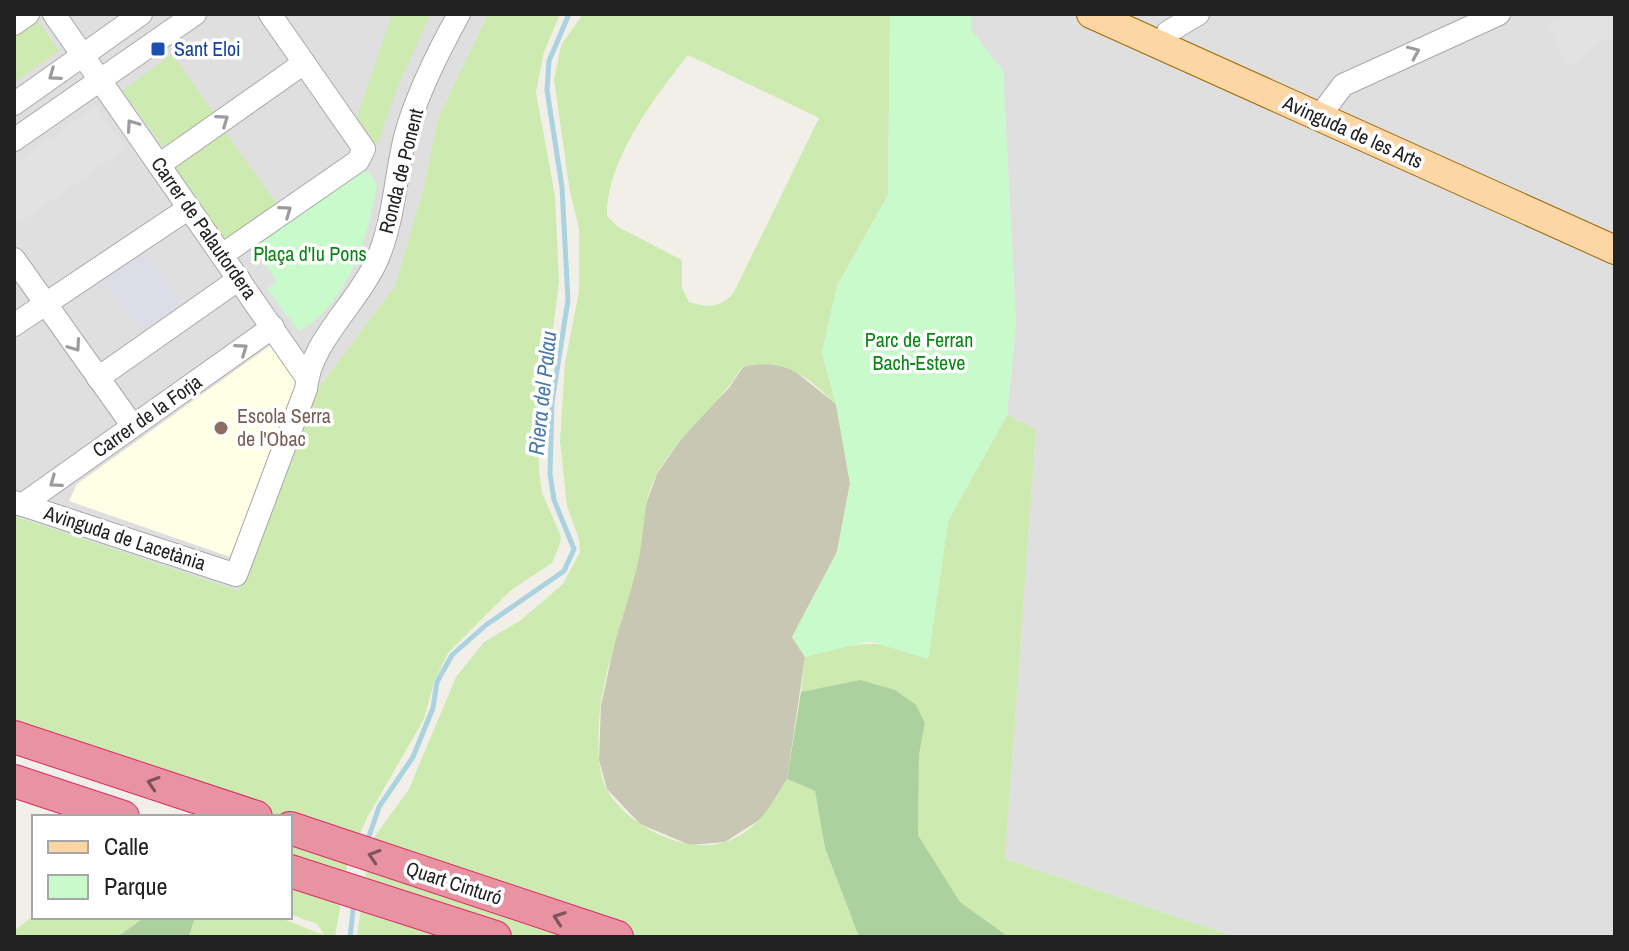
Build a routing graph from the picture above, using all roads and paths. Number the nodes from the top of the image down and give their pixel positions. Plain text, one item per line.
1 (28, 14) edge
2 (54, 14) edge
3 (141, 14) edge
4 (195, 14) edge
5 (270, 14) edge
6 (459, 14) edge
7 (1091, 14) edge
8 (1128, 14) edge
9 (1198, 14) edge
10 (1499, 14) edge
11 (14, 24) edge
12 (1168, 32) junction
13 (83, 56) junction
14 (304, 63) junction
15 (99, 79) junction
16 (14, 104) edge
17 (1322, 110) junction
18 (14, 140) edge
19 (159, 165) junction
20 (189, 208) junction
21 (1615, 235) edge
22 (1615, 250) edge
23 (222, 255) junction
24 (14, 259) edge
25 (239, 279) junction
26 (46, 304) junction
27 (337, 323) junction
28 (14, 325) edge
29 (273, 327) junction
30 (290, 353) junction
31 (98, 378) junction
32 (307, 378) junction
33 (132, 425) junction
34 (18, 504) edge
35 (236, 575) joint
36 (14, 737) edge
37 (14, 781) edge
38 (241, 812) edge
39 (117, 815) edge
40 (292, 829) edge
41 (292, 872) edge
42 (495, 937) edge
43 (617, 937) edge

1 - 11 street
2 - 13 street, Carrer de Palautordera
3 - 13 street
4 - 15 street
5 - 14 street
6 - 27 street, Ronda de Ponent
7 - 17 main road, Avinguda de les Arts
8 - 12 main road, Avinguda de les Arts
9 - 12 street
17 -> 10 street
12 - 17 main road, Avinguda de les Arts
13 - 15 street, Carrer de Palautordera
13 -> 16 street
19 -> 14 street
23 -> 14 street
15 - 18 street
19 -> 15 street, Carrer de Palautordera
17 - 21 main road, Avinguda de les Arts
17 - 22 main road, Avinguda de les Arts
19 - 20 street, Carrer de Palautordera
20 - 23 street, Carrer de Palautordera
20 - 26 street
23 - 25 street, Carrer de Palautordera
24 - 26 street
25 - 29 street, Carrer de Palautordera
25 - 31 street
26 - 28 street
26 -> 31 street
27 - 30 street, Ronda de Ponent
27 - 32 street, Ronda de Ponent
29 - 30 street, Carrer de Palautordera
33 -> 29 street, Carrer de la Forja
30 - 32 street, Carrer de Palautordera
31 - 33 street
32 - 35 street, Ronda de Ponent
33 -> 34 street, Carrer de la Forja
34 - 35 street, Avinguda de Lacetània
38 -> 36 highway
37 - 39 highway
43 -> 40 highway, Quart Cinturó
41 - 42 highway, Quart Cinturó

